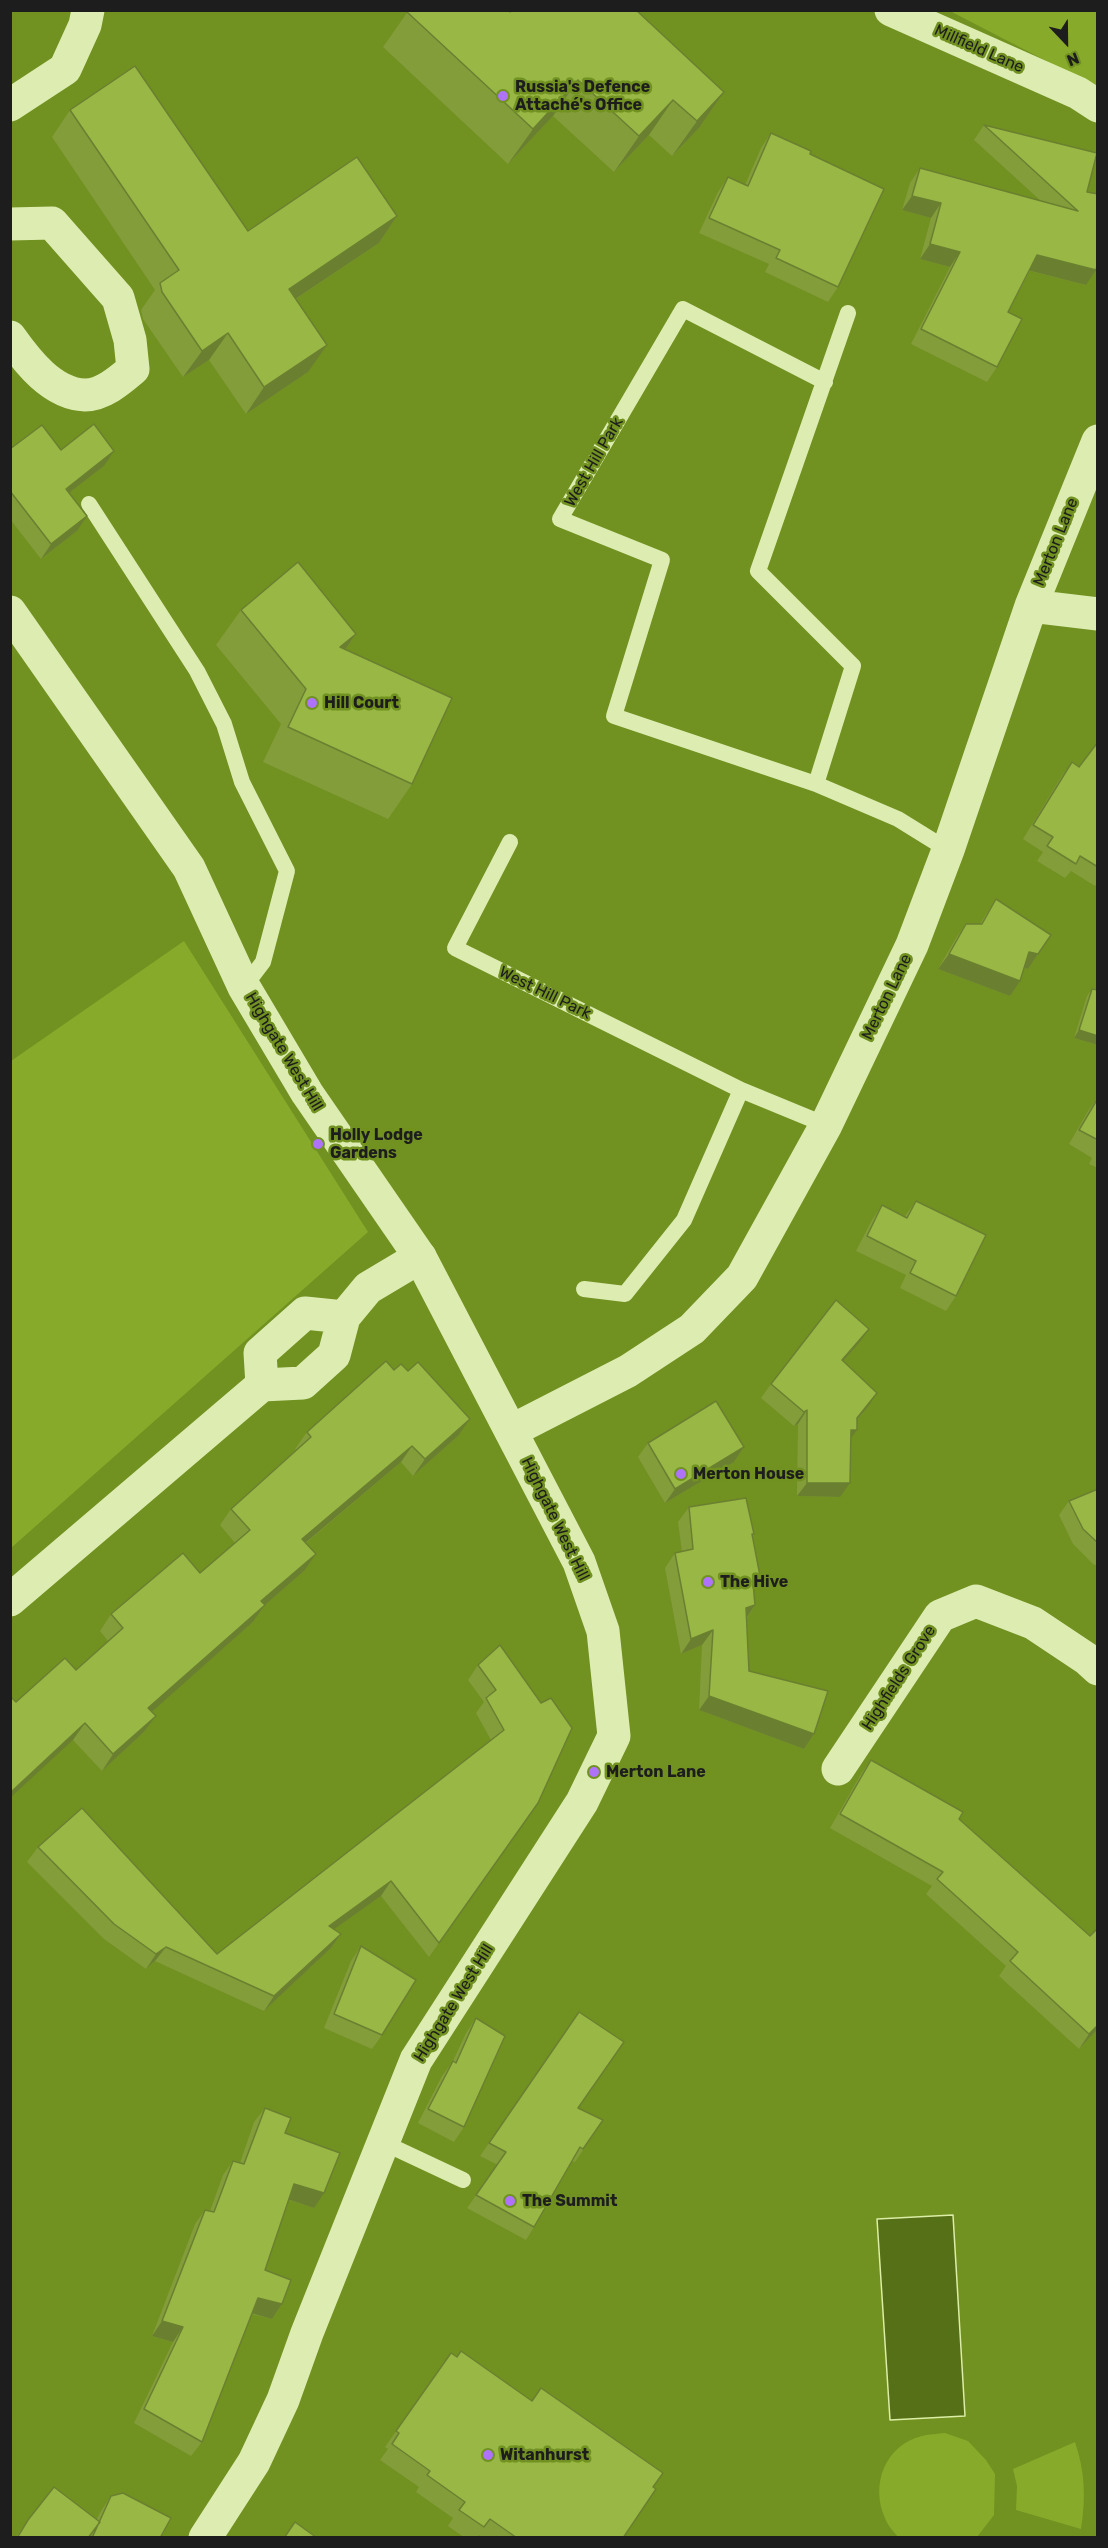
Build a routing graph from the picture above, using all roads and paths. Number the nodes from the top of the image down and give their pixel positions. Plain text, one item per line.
1 (88, 10) edge
2 (891, 10) edge
3 (10, 105) edge
4 (1098, 106) edge
5 (10, 224) edge
6 (848, 313) dead end
7 (10, 337) edge
8 (825, 382) junction
9 (1098, 441) edge
10 (89, 504) dead end
11 (1031, 606) junction
12 (10, 612) edge
13 (1098, 614) edge
14 (816, 784) junction
15 (510, 842) dead end
16 (948, 849) junction
17 (244, 987) junction
18 (741, 1090) junction
19 (826, 1125) junction
20 (420, 1257) junction
21 (584, 1289) dead end
22 (344, 1317) junction
23 (262, 1385) junction
24 (511, 1431) junction
25 (10, 1600) edge
26 (1098, 1669) edge
27 (838, 1769) dead end
28 (382, 2142) junction
29 (463, 2180) dead end
30 (205, 2538) edge

1 - 3 street
2 - 4 street, Millfield Lane
5 - 7 street
6 - 8 lane
8 - 14 lane
8 - 14 lane, West Hill Park
9 - 11 street, Merton Lane
10 - 17 lane
11 - 13 street
11 - 16 street, Merton Lane
12 - 17 street, Highgate West Hill
14 - 16 lane, West Hill Park
15 - 18 lane, West Hill Park
16 - 19 street, Merton Lane
17 - 20 street, Highgate West Hill
18 - 19 lane, West Hill Park
18 - 21 lane
19 - 24 street, Merton Lane
20 - 22 street
20 - 24 street, Highgate West Hill
22 - 23 street
22 - 23 street
23 - 25 street
24 - 28 street, Highgate West Hill
26 - 27 street, Highfields Grove
28 - 29 lane
28 - 30 street, Highgate West Hill

